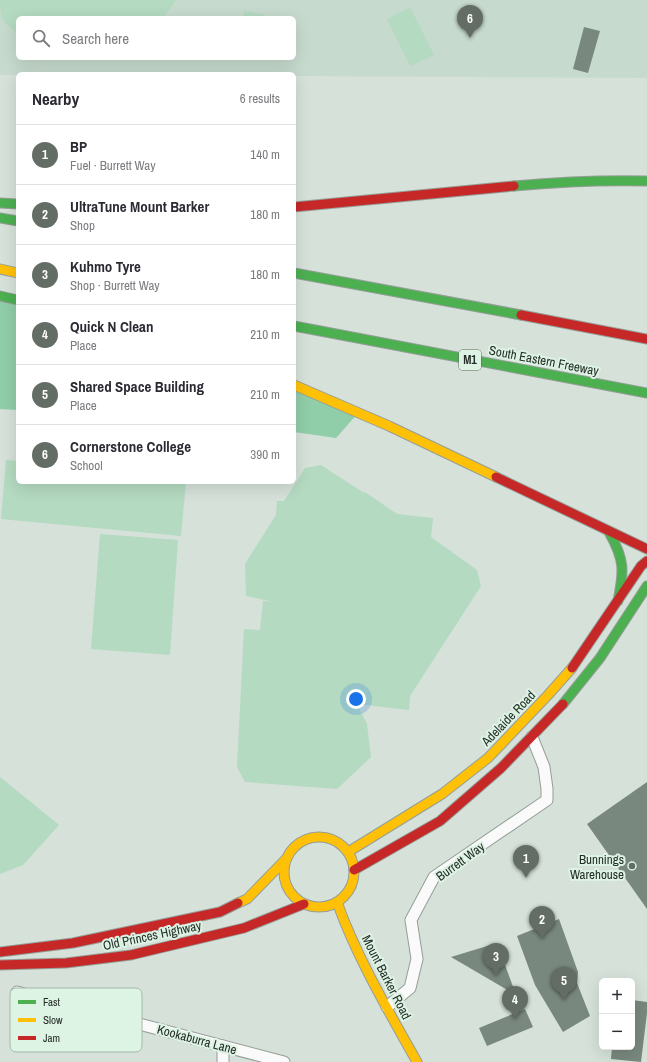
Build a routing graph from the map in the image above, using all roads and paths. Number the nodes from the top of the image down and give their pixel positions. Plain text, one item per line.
1 (647, 181) edge
2 (0, 203) edge
3 (16, 204) edge
4 (296, 207) edge
5 (0, 218) edge
6 (16, 222) edge
7 (0, 269) edge
8 (16, 272) edge
9 (296, 273) edge
10 (0, 296) edge
11 (16, 300) edge
12 (296, 326) edge
13 (647, 339) edge
14 (296, 387) edge
15 (647, 394) edge
16 (609, 532) junction
17 (647, 549) edge
18 (647, 561) edge
19 (647, 586) edge
20 (618, 601) junction
21 (532, 737) junction
22 (348, 852) junction
23 (287, 858) junction
24 (354, 870) junction
25 (337, 902) junction
26 (304, 904) junction
27 (0, 952) edge
28 (0, 965) edge
29 (387, 1007) junction
30 (142, 1025) edge
31 (223, 1046) junction
32 (223, 1062) edge
33 (284, 1062) edge
34 (418, 1062) edge

1 - 4 main road
2 - 3 main road
5 - 6 main road
7 - 8 main road
9 - 13 main road
10 - 11 main road
12 - 15 main road, South Eastern Freeway / M1
14 - 16 main road
16 - 17 main road
16 - 20 main road
18 - 20 main road, Adelaide Road
19 - 21 main road
20 - 22 main road, Adelaide Road
21 - 24 main road
21 - 29 street, Burrett Way
22 - 23 main road
22 - 24 main road
23 - 26 main road
23 - 27 main road, Old Princes Highway
24 - 25 main road
25 - 26 main road
25 - 29 main road, Mount Barker Road
26 - 28 main road, Old Princes Highway
29 - 34 main road, Mount Barker Road
30 - 31 street, Kookaburra Lane
31 - 32 street
31 - 33 street, Kookaburra Lane

